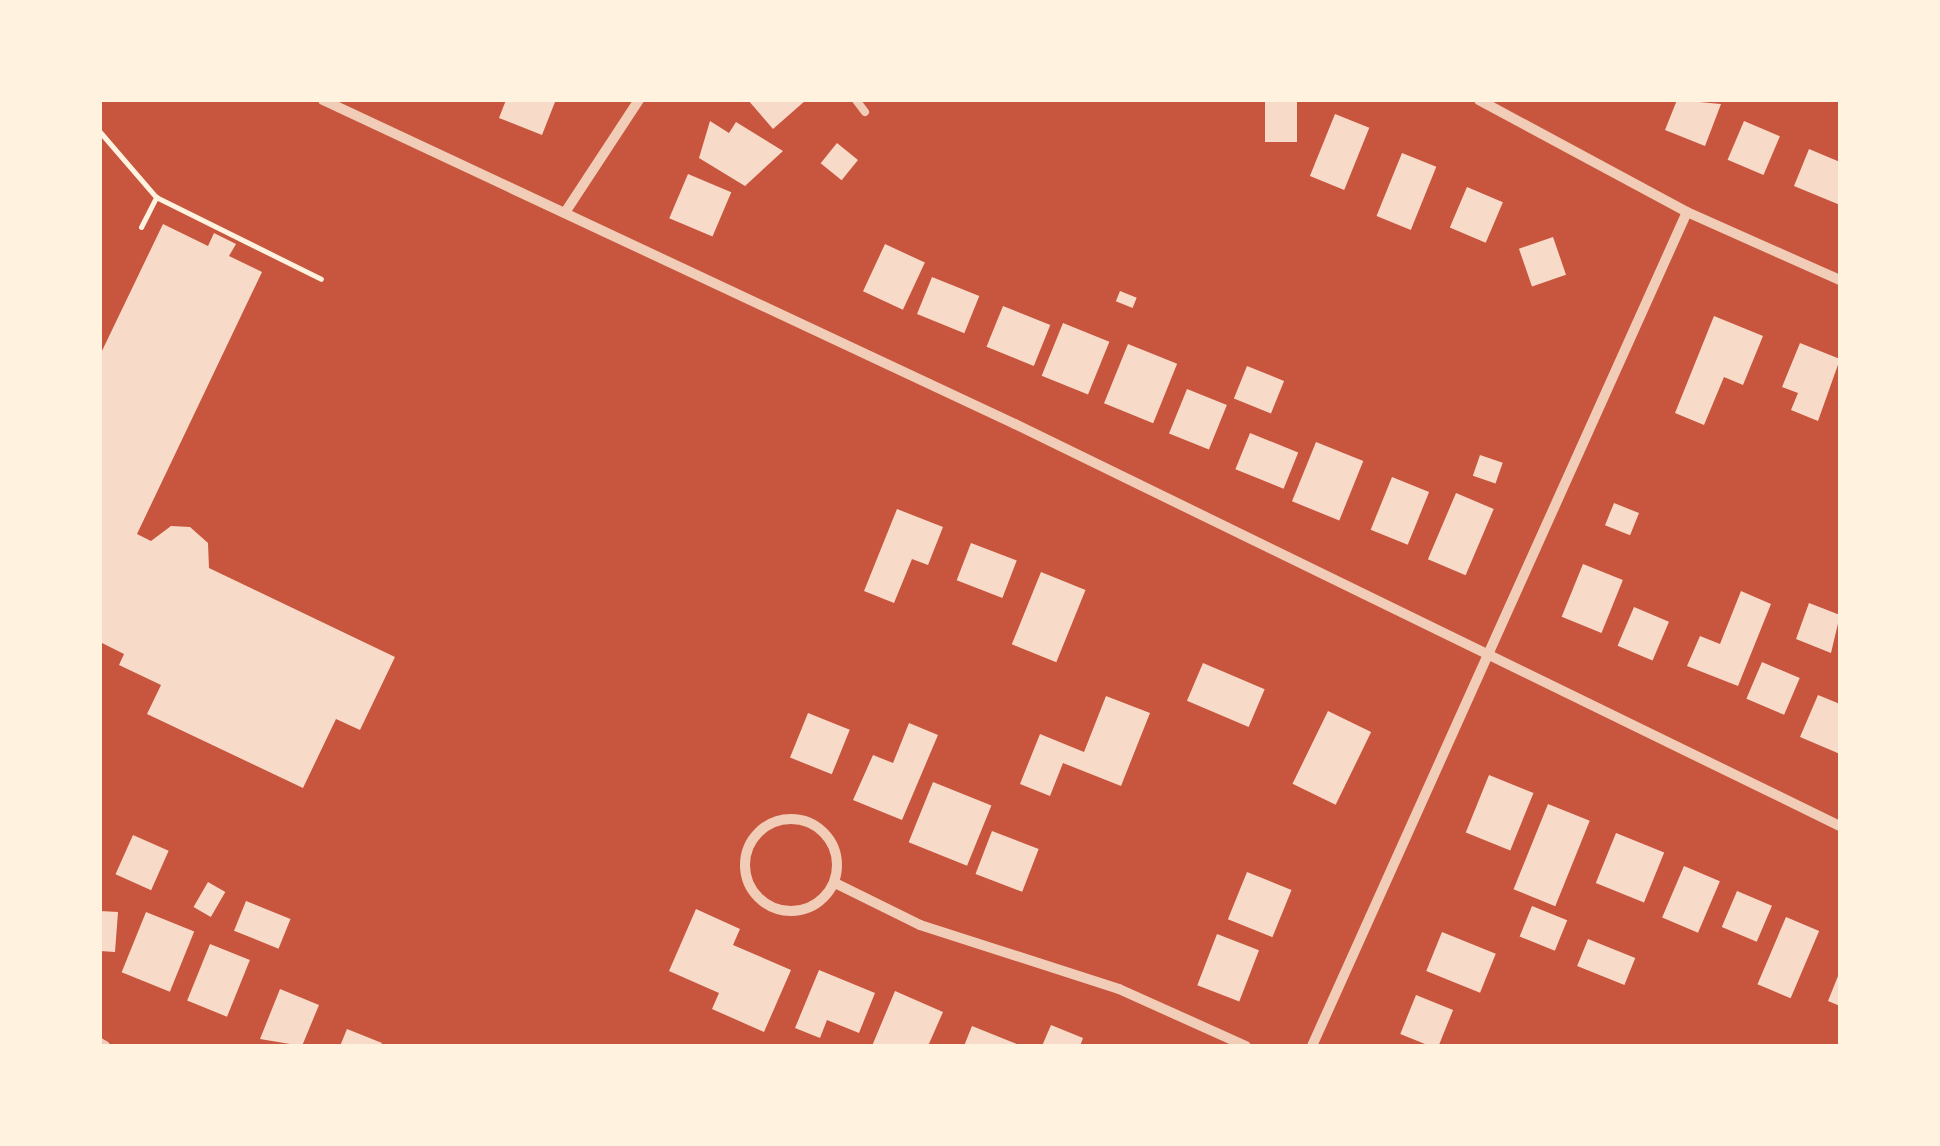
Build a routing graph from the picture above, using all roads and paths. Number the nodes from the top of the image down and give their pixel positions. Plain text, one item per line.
1 (322, 100) edge
2 (638, 100) edge
3 (856, 100) edge
4 (1479, 100) edge
5 (865, 112) dead end
6 (100, 132) edge
7 (156, 197) junction
8 (566, 211) junction
9 (1687, 212) junction
10 (141, 227) dead end
11 (321, 279) dead end
12 (1840, 280) edge
13 (1482, 652) junction
14 (1840, 826) edge
15 (835, 883) junction
16 (1246, 1046) edge
17 (1312, 1046) edge

1 - 8 street
2 - 8 street
3 - 5 lane
4 - 9 street
6 - 7 path
7 - 10 path
7 - 11 path
8 - 13 street
9 - 12 street
9 - 13 street
13 - 14 street
13 - 17 street
15 - 15 street
15 - 16 street

